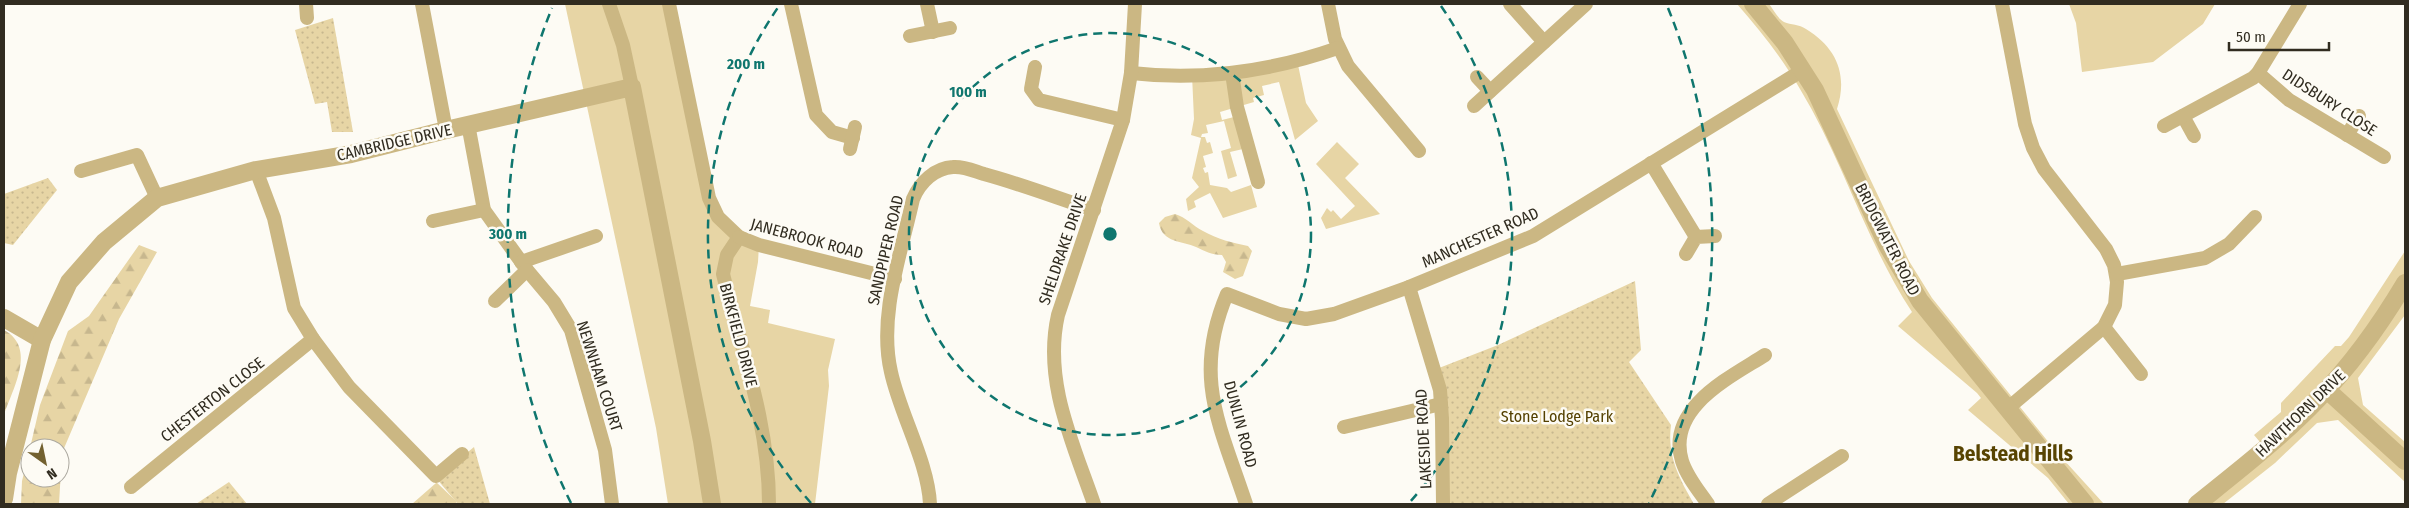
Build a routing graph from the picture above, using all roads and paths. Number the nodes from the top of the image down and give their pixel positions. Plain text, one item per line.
1 (422, 4) edge
2 (608, 4) edge
3 (670, 4) edge
4 (791, 4) edge
5 (927, 4) edge
6 (1135, 4) edge
7 (1328, 4) edge
8 (1510, 4) edge
9 (1586, 4) edge
10 (1753, 4) edge
11 (2002, 4) edge
12 (2300, 4) edge
13 (950, 28) dead end
14 (933, 32) junction
15 (910, 36) dead end
16 (1544, 42) junction
17 (1338, 48) junction
18 (1035, 67) dead end
19 (1803, 70) junction
20 (1131, 73) junction
21 (1232, 73) junction
22 (2258, 73) junction
23 (1476, 77) dead end
24 (632, 87) junction
25 (1490, 92) junction
26 (1474, 106) dead end
27 (2183, 116) junction
28 (2358, 116) dead end
29 (1123, 120) junction
30 (468, 124) junction
31 (2164, 126) dead end
32 (446, 130) junction
33 (2347, 135) junction
34 (2194, 136) dead end
35 (853, 138) dead end
36 (1419, 151) dead end
37 (2384, 157) dead end
38 (1651, 164) junction
39 (256, 170) junction
40 (81, 171) dead end
41 (1258, 182) dead end
42 (157, 198) junction
43 (484, 210) junction
44 (1094, 210) junction
45 (2255, 218) dead end
46 (433, 221) dead end
47 (596, 236) dead end
48 (1716, 236) dead end
49 (739, 237) junction
50 (1696, 237) junction
51 (1686, 254) dead end
52 (524, 266) junction
53 (2117, 274) junction
54 (895, 279) junction
55 (2405, 283) edge
56 (1409, 287) junction
57 (1227, 294) joint
58 (495, 301) dead end
59 (4, 318) edge
60 (2104, 327) junction
61 (313, 339) junction
62 (42, 340) junction
63 (1765, 355) dead end
64 (2141, 374) dead end
65 (2327, 390) junction
66 (1442, 404) junction
67 (2006, 409) junction
68 (1344, 427) dead end
69 (462, 454) dead end
70 (1842, 456) dead end
71 (2405, 461) edge
72 (131, 487) dead end
73 (4, 499) edge
74 (612, 504) edge
75 (712, 504) edge
76 (769, 504) edge
77 (930, 504) edge
78 (1094, 504) edge
79 (1246, 504) edge
80 (1443, 504) edge
81 (1708, 504) edge
82 (1768, 504) edge
83 (2085, 504) edge
84 (2196, 504) edge

1 - 32 street
2 - 24 street
3 - 49 street
4 - 35 street
5 - 14 street
6 - 20 street, SHELDRAKE DRIVE
7 - 17 street
8 - 16 street
9 - 16 street
10 - 19 street, BRIDGWATER ROAD
11 - 53 street
12 - 22 street, DIDSBURY CLOSE
13 - 14 street
14 - 15 street
16 - 25 street
17 - 21 street
17 - 36 street
18 - 29 street
19 - 38 street, MANCHESTER ROAD
19 - 67 street, BRIDGWATER ROAD
20 - 21 street
20 - 29 street, SHELDRAKE DRIVE
21 - 41 street
22 - 27 street, DIDSBURY CLOSE
22 - 33 street, DIDSBURY CLOSE
23 - 25 street
24 - 30 street, CAMBRIDGE DRIVE
24 - 75 street
25 - 26 street
27 - 31 street, DIDSBURY CLOSE
27 - 34 street
28 - 33 street
29 - 44 street, SHELDRAKE DRIVE
30 - 32 street, CAMBRIDGE DRIVE
30 - 43 street, NEWNHAM COURT
32 - 39 street, CAMBRIDGE DRIVE
33 - 37 street, DIDSBURY CLOSE
38 - 50 street
38 - 56 street, MANCHESTER ROAD
39 - 42 street, CAMBRIDGE DRIVE
39 - 61 street
40 - 42 street
42 - 62 street, CAMBRIDGE DRIVE
43 - 46 street
43 - 52 street, NEWNHAM COURT
44 - 54 street, SANDPIPER ROAD
44 - 78 street, SHELDRAKE DRIVE
45 - 53 street
47 - 52 street
48 - 50 street
49 - 54 street, JANEBROOK ROAD
49 - 76 street, BIRKFIELD DRIVE
50 - 51 street
52 - 58 street
52 - 74 street, NEWNHAM COURT
53 - 60 street
54 - 77 street, SANDPIPER ROAD
55 - 65 street, HAWTHORN DRIVE
56 - 57 street, MANCHESTER ROAD
56 - 66 street, LAKESIDE ROAD
57 - 79 street, DUNLIN ROAD
59 - 62 street
60 - 64 street
60 - 67 street
61 - 69 street
61 - 72 street, CHESTERTON CLOSE
62 - 73 street, CAMBRIDGE DRIVE
63 - 81 street
65 - 71 street
65 - 84 street, HAWTHORN DRIVE
66 - 68 street
66 - 80 street, LAKESIDE ROAD
67 - 83 street, BRIDGWATER ROAD
70 - 82 street

